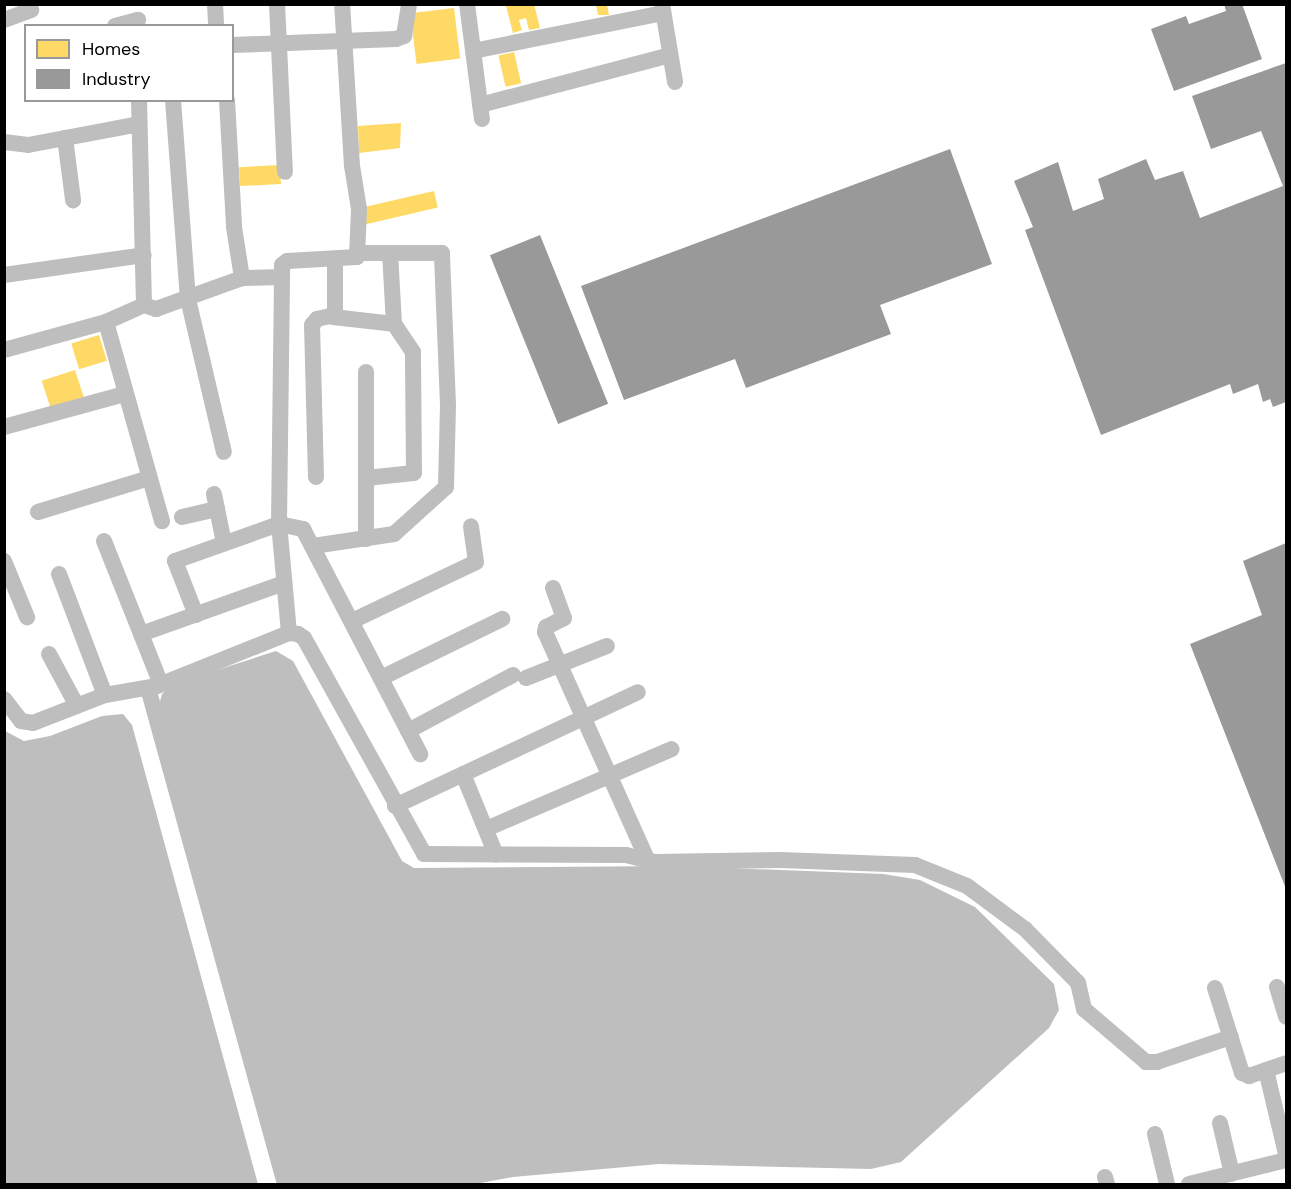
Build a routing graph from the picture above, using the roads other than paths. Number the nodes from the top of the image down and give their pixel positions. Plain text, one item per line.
1 (215, 4) edge
2 (277, 4) edge
3 (342, 4) edge
4 (409, 4) edge
5 (467, 4) edge
6 (663, 9) edge
7 (31, 10) dead end
8 (138, 17) edge
9 (4, 20) edge
10 (120, 24) edge
11 (216, 24) edge
12 (344, 39) junction
13 (279, 43) junction
14 (234, 45) edge
15 (473, 51) junction
16 (670, 55) junction
17 (675, 82) dead end
18 (139, 102) edge
19 (173, 102) edge
20 (227, 102) edge
21 (139, 124) junction
22 (65, 138) junction
23 (4, 142) edge
24 (285, 172) dead end
25 (73, 200) dead end
26 (357, 253) junction
27 (390, 253) junction
28 (144, 255) junction
29 (335, 260) junction
30 (5, 271) edge
31 (282, 277) junction
32 (242, 278) junction
33 (188, 299) junction
34 (144, 305) junction
35 (333, 317) junction
36 (106, 322) junction
37 (394, 324) junction
38 (4, 350) edge
39 (366, 372) dead end
40 (125, 393) junction
41 (4, 427) edge
42 (224, 452) dead end
43 (316, 477) dead end
44 (149, 478) junction
45 (366, 478) junction
46 (38, 512) dead end
47 (183, 518) dead end
48 (162, 520) dead end
49 (279, 524) junction
50 (471, 526) dead end
51 (366, 539) junction
52 (104, 542) dead end
53 (224, 543) junction
54 (313, 546) junction
55 (4, 561) edge
56 (59, 574) dead end
57 (284, 583) junction
58 (553, 588) dead end
59 (11, 592) edge
60 (196, 615) junction
61 (27, 616) dead end
62 (502, 620) dead end
63 (352, 621) junction
64 (288, 633) junction
65 (141, 634) junction
66 (607, 646) dead end
67 (49, 654) dead end
68 (560, 666) junction
69 (381, 678) junction
70 (154, 686) junction
71 (638, 692) dead end
72 (105, 695) junction
73 (4, 699) edge
74 (77, 706) junction
75 (583, 717) junction
76 (408, 731) junction
77 (672, 749) dead end
78 (420, 754) dead end
79 (463, 774) junction
80 (610, 775) junction
81 (395, 806) junction
82 (486, 830) junction
83 (496, 855) junction
84 (648, 861) junction
85 (1277, 987) dead end
86 (1215, 988) dead end
87 (1287, 1017) edge
88 (1231, 1037) junction
89 (1287, 1063) edge
90 (1266, 1070) junction
91 (1220, 1123) dead end
92 (1155, 1134) dead end
93 (1287, 1154) edge
94 (1287, 1160) edge
95 (1232, 1174) junction
96 (285, 1185) edge
97 (1167, 1185) edge
98 (1190, 1185) edge

1 - 11 street
2 - 13 street
3 - 12 street
4 - 12 street
5 - 15 street
6 - 15 street
6 - 16 street
7 - 9 street
8 - 10 street
12 - 13 street
12 - 26 street
13 - 14 street
13 - 24 street
15 - 16 street
16 - 17 street
18 - 21 street
19 - 33 street
20 - 32 street
21 - 22 street
21 - 28 street
22 - 23 street
22 - 25 street
26 - 27 street
26 - 29 street
27 - 37 street
27 - 51 street
28 - 30 street
28 - 34 street
29 - 31 street
29 - 35 street
31 - 32 street
31 - 49 street
32 - 33 street
33 - 34 street
33 - 42 street
34 - 36 street
35 - 37 street
35 - 43 street
36 - 38 street
36 - 40 street
37 - 45 street
39 - 45 street
40 - 41 street
40 - 44 street
44 - 46 street
44 - 48 street
45 - 51 street
47 - 53 street
49 - 53 street
49 - 54 street
49 - 57 street
50 - 63 street
51 - 54 street
52 - 65 street
53 - 60 street
54 - 63 street
55 - 59 street
56 - 72 street
57 - 60 street
57 - 64 street
58 - 68 street
59 - 61 street
60 - 65 street
62 - 69 street
63 - 69 street
64 - 70 street
64 - 81 street
65 - 70 street
66 - 68 street
67 - 74 street
68 - 75 street
68 - 76 street
69 - 76 street
70 - 72 street
70 - 96 street
71 - 75 street
72 - 74 street
73 - 74 street
75 - 79 street
75 - 80 street
76 - 78 street
77 - 80 street
79 - 81 street
79 - 82 street
80 - 82 street
80 - 84 street
81 - 83 street
82 - 83 street
83 - 84 street
84 - 88 street
85 - 87 street
86 - 88 street
88 - 90 street
89 - 90 street
90 - 93 street
91 - 95 street
92 - 97 street
94 - 95 street
95 - 98 street

